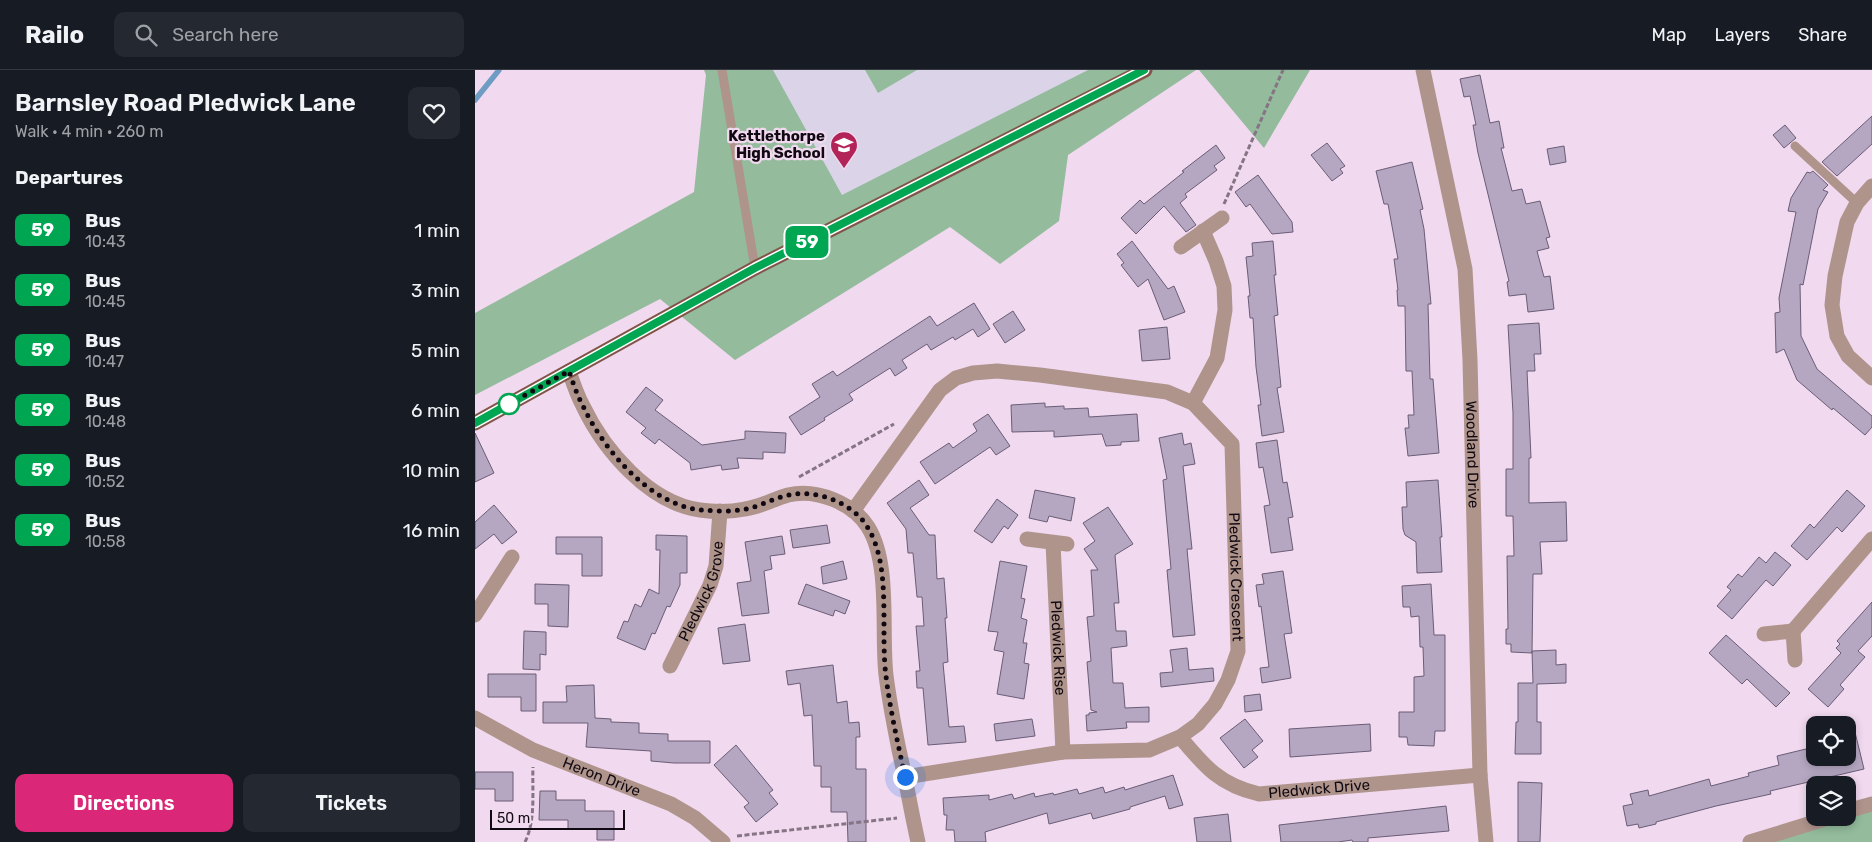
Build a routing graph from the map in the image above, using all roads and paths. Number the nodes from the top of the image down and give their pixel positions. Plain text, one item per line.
1 (721, 70) edge
2 (1145, 70) edge
3 (1283, 70) edge
4 (1423, 70) edge
5 (1795, 146) dead end
6 (1872, 186) edge
7 (1857, 203) junction
8 (1222, 218) joint
9 (1203, 231) junction
10 (1181, 247) dead end
11 (755, 268) junction
12 (569, 371) junction
13 (1872, 378) edge
14 (1193, 403) junction
15 (475, 423) edge
16 (907, 434) junction
17 (790, 494) junction
18 (720, 511) junction
19 (853, 511) junction
20 (1027, 539) dead end
21 (1872, 539) edge
22 (512, 557) dead end
23 (475, 615) edge
24 (1793, 631) junction
25 (1764, 634) dead end
26 (1795, 660) dead end
27 (670, 666) dead end
28 (475, 718) edge
29 (1180, 737) junction
30 (533, 750) junction
31 (1063, 752) junction
32 (1480, 775) junction
33 (905, 777) junction
34 (1872, 804) edge
35 (1856, 808) edge
36 (913, 816) junction
37 (1806, 825) edge
38 (722, 840) edge
39 (525, 842) edge
40 (919, 842) edge
41 (1486, 842) edge
42 (1750, 842) edge

1 - 11 lane
2 - 11 main road
3 - 8 path
4 - 32 street, Woodland Drive
5 - 7 lane
6 - 7 street
7 - 13 street
8 - 9 street
9 - 10 street
9 - 14 street
11 - 12 main road
12 - 15 main road
12 - 18 street
14 - 16 street, Pledwick Crescent
14 - 29 street, Pledwick Crescent
16 - 17 path
16 - 19 street, Pledwick Crescent
17 - 18 street
17 - 19 street
18 - 27 street, Pledwick Grove
19 - 33 street
20 - 31 street, Pledwick Rise
21 - 24 street
22 - 23 street
24 - 25 street
24 - 26 street
28 - 30 street, Heron Drive
29 - 31 street, Pledwick Crescent
29 - 32 street, Pledwick Drive
30 - 38 street, Heron Drive
30 - 39 path
31 - 33 street, Pledwick Crescent
32 - 41 street, Woodland Drive
33 - 36 street
34 - 35 street
36 - 38 path
36 - 40 street
37 - 42 street

